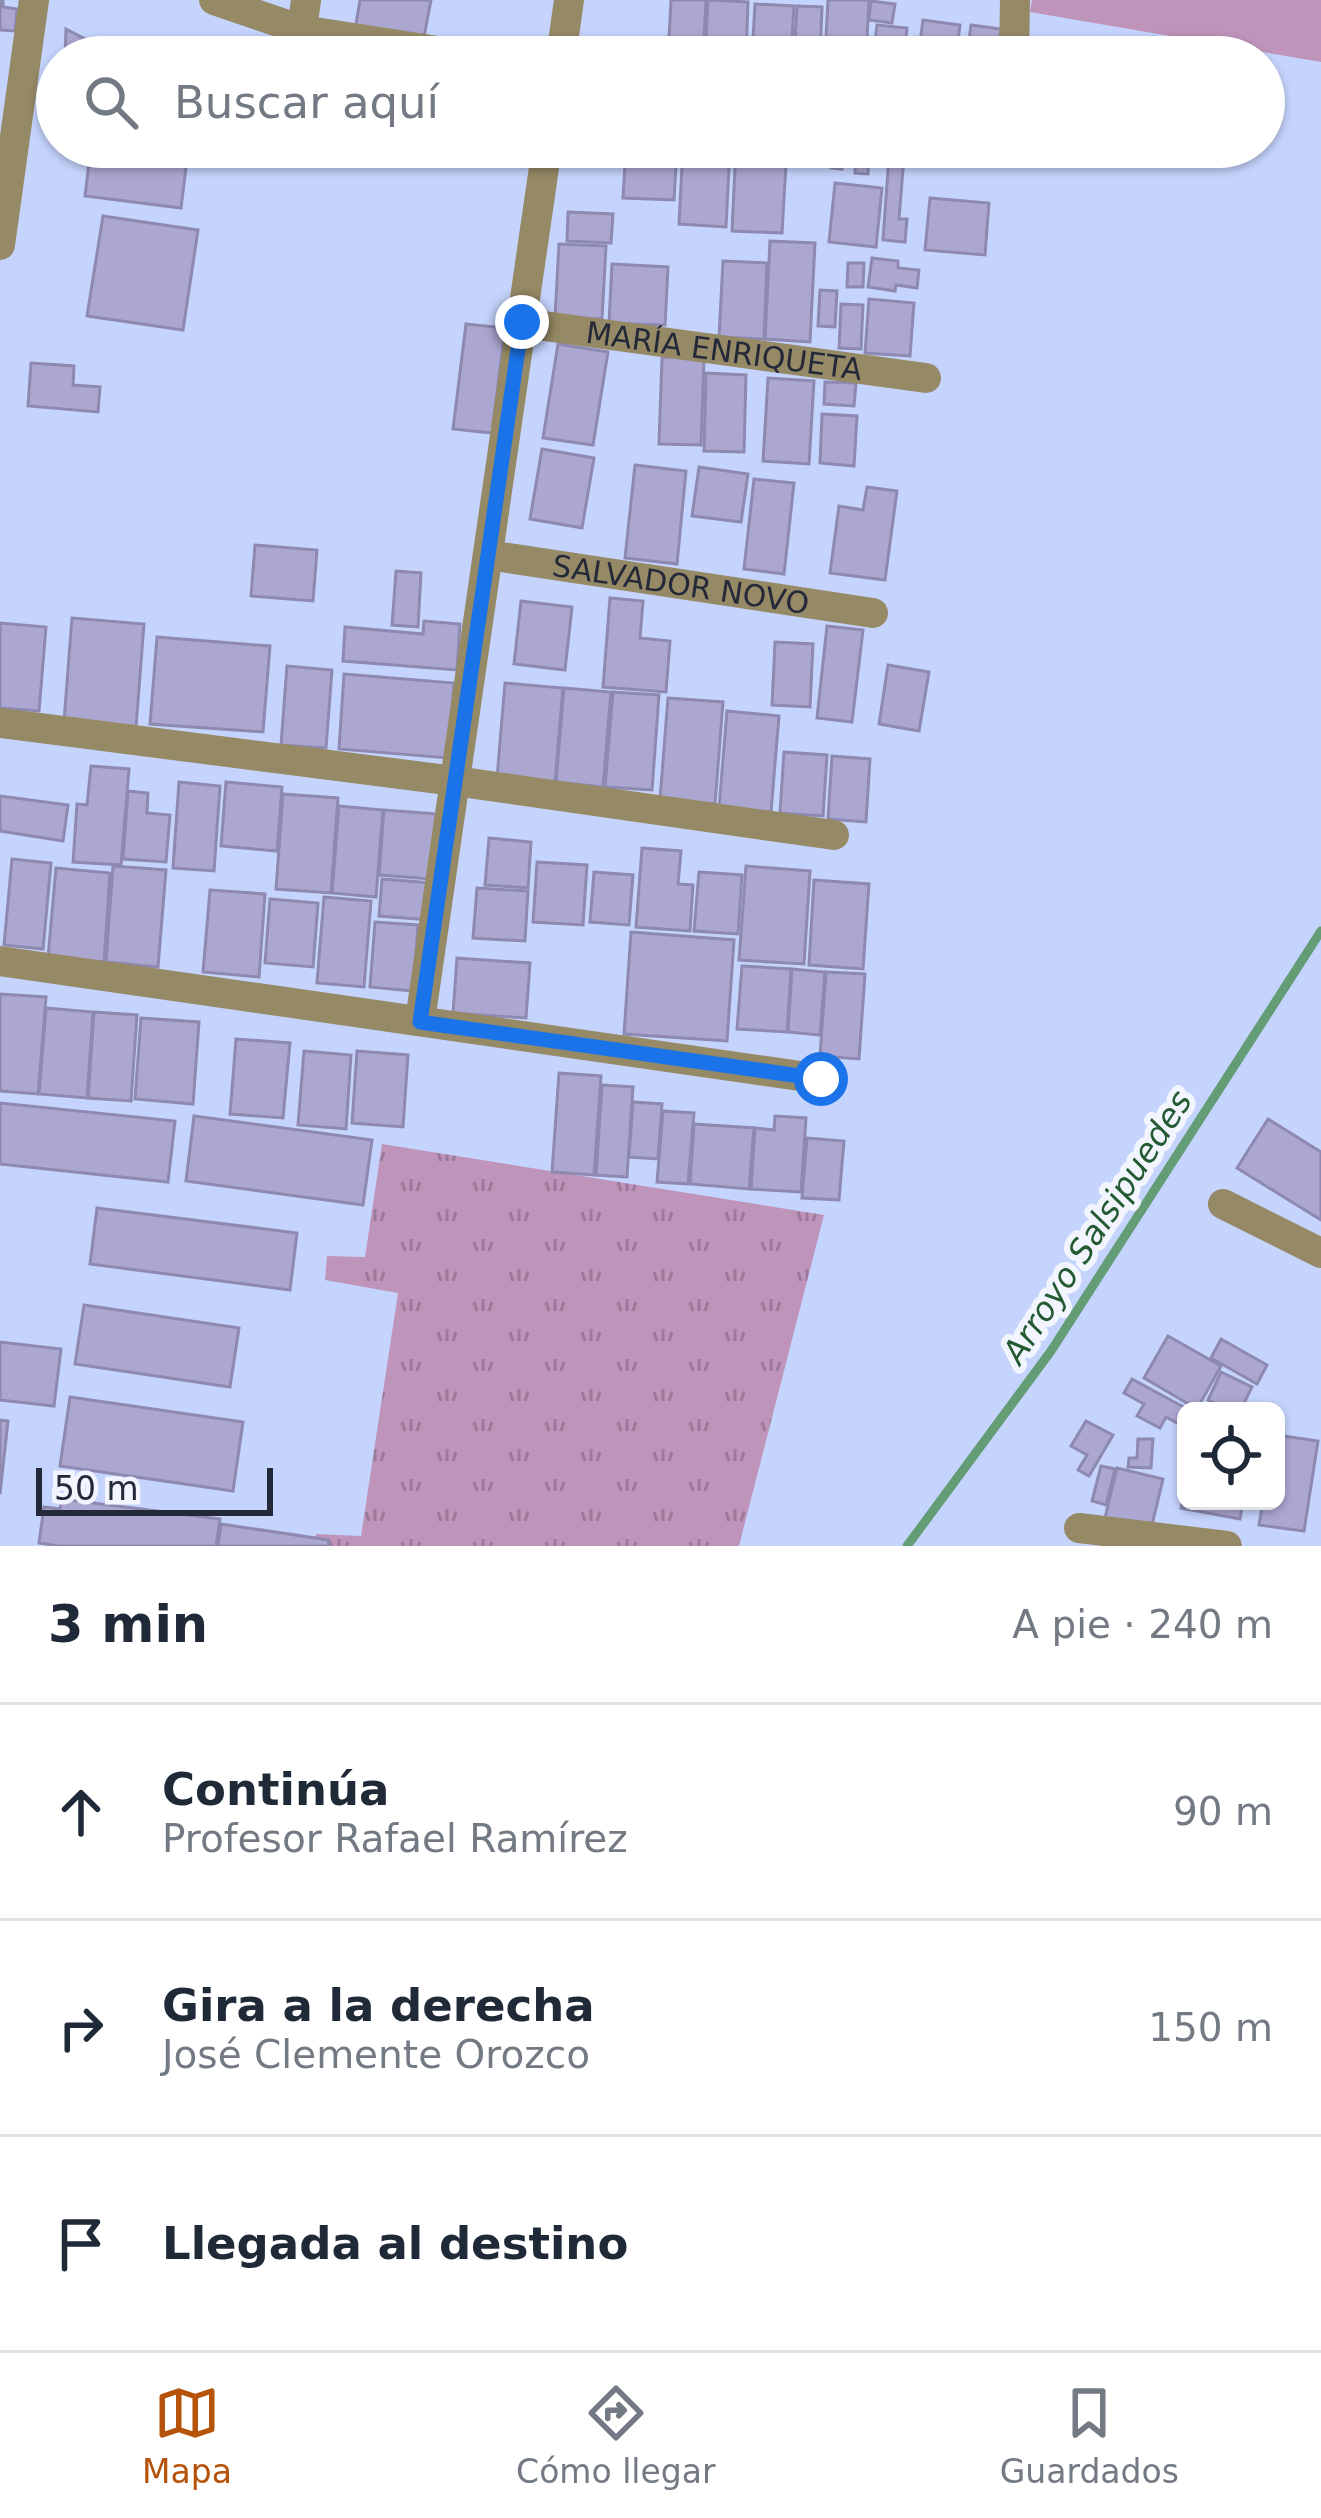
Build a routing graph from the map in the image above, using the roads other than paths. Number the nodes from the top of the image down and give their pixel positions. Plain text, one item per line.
1 (34, 0) edge
2 (214, 0) edge
3 (569, 0) edge
4 (1015, 0) edge
5 (304, 15) edge
6 (390, 36) edge
7 (563, 36) edge
8 (1014, 36) edge
9 (545, 168) edge
10 (0, 244) edge
11 (522, 322) junction
12 (926, 379) dead end
13 (488, 555) junction
14 (873, 613) dead end
15 (0, 723) edge
16 (455, 781) junction
17 (834, 835) dead end
18 (0, 961) edge
19 (420, 1022) junction
20 (821, 1079) dead end
21 (1223, 1204) dead end
22 (1321, 1252) edge
23 (1079, 1528) dead end
24 (1227, 1546) edge

1 - 10 street
2 - 5 street
3 - 7 street
4 - 8 street
5 - 6 street
9 - 11 street
11 - 12 street, MARÍA ENRIQUETA
11 - 13 street
13 - 14 street, SALVADOR NOVO
13 - 16 street
15 - 16 street
16 - 17 street
16 - 19 street
18 - 19 street
19 - 20 street
21 - 22 street
23 - 24 street

